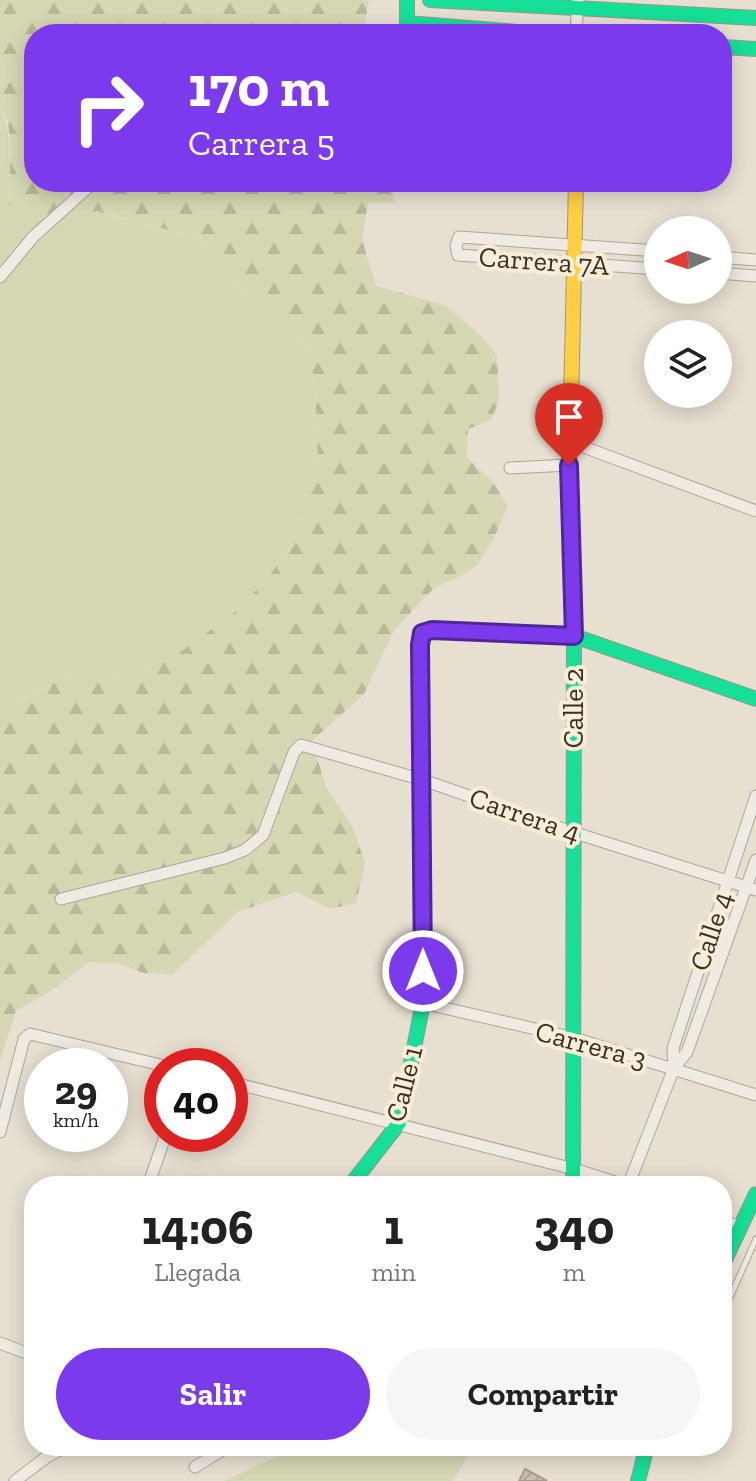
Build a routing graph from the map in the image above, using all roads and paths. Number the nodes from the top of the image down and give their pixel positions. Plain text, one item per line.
1 (407, 0) edge
2 (430, 0) edge
3 (578, 3) edge
4 (756, 18) edge
5 (407, 24) edge
6 (577, 24) edge
7 (732, 48) edge
8 (756, 49) edge
9 (83, 192) edge
10 (576, 192) edge
11 (576, 244) junction
12 (644, 250) edge
13 (732, 258) edge
14 (756, 260) edge
15 (575, 263) junction
16 (644, 268) edge
17 (732, 274) edge
18 (756, 276) edge
19 (0, 277) edge
20 (570, 442) junction
21 (569, 465) junction
22 (510, 468) dead end
23 (756, 511) edge
24 (574, 636) junction
25 (756, 699) edge
26 (423, 780) junction
27 (756, 796) edge
28 (572, 832) junction
29 (756, 860) edge
30 (727, 880) junction
31 (752, 888) edge
32 (61, 899) dead end
33 (423, 1003) junction
34 (574, 1038) junction
35 (144, 1061) edge
36 (674, 1068) junction
37 (248, 1086) edge
38 (756, 1095) edge
39 (399, 1123) junction
40 (0, 1132) edge
41 (160, 1152) edge
42 (574, 1169) junction
43 (151, 1176) edge
44 (358, 1176) edge
45 (574, 1176) edge
46 (596, 1176) edge
47 (632, 1176) edge
48 (756, 1194) edge
49 (732, 1224) edge
50 (740, 1227) junction
51 (756, 1239) edge
52 (732, 1244) edge
53 (732, 1293) edge
54 (0, 1343) edge
55 (24, 1352) edge
56 (44, 1456) edge
57 (213, 1456) edge
58 (644, 1456) edge
59 (195, 1467) dead end
60 (15, 1481) edge
61 (638, 1481) edge

1 - 5 street
2 - 3 street
3 - 4 street
3 - 6 street
7 - 8 street
9 - 19 street
10 - 11 street, Calle 2
11 - 12 street, Carrera 7A
11 - 15 street, Calle 2
11 - 15 street, Carrera 7A
13 - 14 street
15 - 16 street, Carrera 7A
15 - 20 street, Calle 2
17 - 18 street
20 - 21 street, Calle 2
20 - 23 street
21 - 22 street
21 - 24 street, Calle 2
24 - 25 street
24 - 26 street, Calle 1
24 - 28 street, Calle 2
26 - 28 street, Carrera 4
26 - 32 street, Carrera 4
26 - 33 street, Calle 1
27 - 30 street, Calle 4
28 - 30 street, Carrera 4
28 - 34 street, Calle 2
29 - 31 street, Calle 4
30 - 31 street, Carrera 4
30 - 36 street, Calle 4
31 - 36 street, Calle 4
33 - 34 street, Carrera 3
33 - 39 street, Calle 1
34 - 36 street, Carrera 3
34 - 42 street, Calle 2
35 - 40 street
36 - 38 street, Carrera 3
36 - 47 street, Calle 4
37 - 39 street
39 - 42 street
39 - 44 street, Calle 1
41 - 43 street
42 - 45 street, Calle 2
42 - 46 street
48 - 50 street
49 - 50 street
50 - 52 street
51 - 53 lane
54 - 55 street
56 - 60 street
57 - 59 street
58 - 61 street

